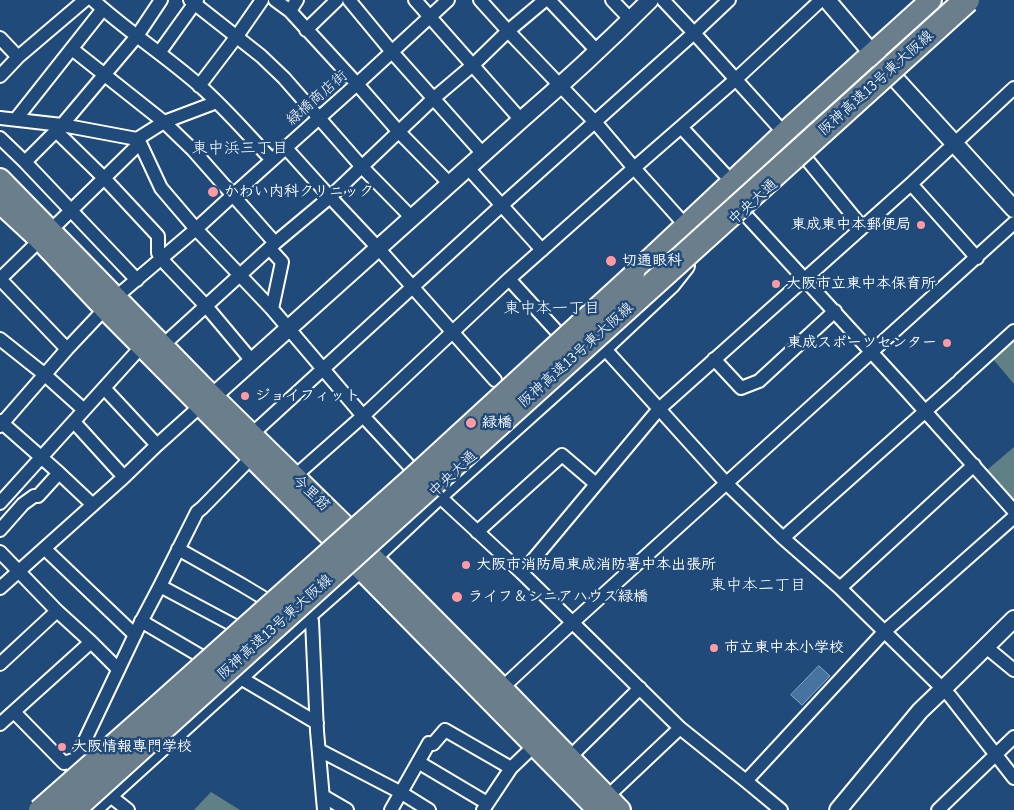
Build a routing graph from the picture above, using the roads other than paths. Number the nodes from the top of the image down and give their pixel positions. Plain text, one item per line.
1 (85, 0) edge
2 (94, 0) edge
3 (161, 0) edge
4 (262, 0) edge
5 (275, 0) edge
6 (298, 0) edge
7 (337, 0) edge
8 (349, 0) edge
9 (415, 0) edge
10 (448, 0) edge
11 (480, 0) edge
12 (545, 0) edge
13 (549, 0) edge
14 (612, 0) edge
15 (650, 0) edge
16 (663, 0) edge
17 (729, 0) edge
18 (821, 0) edge
19 (827, 0) edge
20 (931, 0) edge
21 (946, 0) edge
22 (194, 1) edge
23 (974, 1) edge
24 (103, 9) junction
25 (290, 11) junction
26 (429, 16) junction
27 (630, 20) junction
28 (306, 30) junction
29 (508, 31) junction
30 (694, 32) junction
31 (137, 36) junction
32 (237, 36) junction
33 (0, 38) edge
34 (72, 48) junction
35 (159, 52) junction
36 (392, 52) junction
37 (598, 52) junction
38 (872, 53) junction
39 (18, 57) junction
40 (472, 65) junction
41 (105, 74) junction
42 (0, 76) edge
43 (895, 78) junction
44 (735, 80) junction
45 (357, 84) junction
46 (199, 86) junction
47 (560, 86) junction
48 (1014, 88) edge
49 (434, 98) junction
50 (217, 102) junction
51 (0, 118) edge
52 (319, 118) junction
53 (16, 119) junction
54 (521, 120) junction
55 (164, 122) junction
56 (595, 122) junction
57 (681, 127) junction
58 (59, 128) junction
59 (399, 132) junction
60 (784, 133) junction
61 (0, 138) edge
62 (139, 141) junction
63 (954, 142) junction
64 (285, 147) junction
65 (483, 154) junction
66 (804, 156) junction
67 (272, 160) junction
68 (25, 162) junction
69 (362, 167) junction
70 (468, 168) junction
71 (634, 168) junction
72 (104, 178) junction
73 (0, 179) edge
74 (732, 182) junction
75 (450, 184) junction
76 (910, 184) junction
77 (233, 195) junction
78 (330, 198) junction
79 (0, 203) edge
80 (502, 205) junction
81 (1014, 209) edge
82 (71, 211) junction
83 (742, 211) junction
84 (412, 218) junction
85 (1014, 223) edge
86 (686, 226) junction
87 (862, 227) junction
88 (196, 229) junction
89 (46, 235) junction
90 (273, 246) junction
91 (704, 246) junction
92 (378, 248) junction
93 (542, 250) junction
94 (162, 258) junction
95 (977, 258) junction
96 (240, 275) junction
97 (0, 279) edge
98 (509, 279) junction
99 (805, 279) junction
100 (137, 280) junction
101 (413, 288) junction
102 (110, 303) junction
103 (206, 306) junction
104 (272, 309) junction
105 (835, 312) junction
106 (289, 329) junction
107 (1014, 331) edge
108 (452, 332) junction
109 (560, 336) junction
110 (0, 339) edge
111 (152, 346) junction
112 (604, 348) junction
113 (67, 349) junction
114 (871, 352) junction
115 (714, 359) junction
116 (252, 361) junction
117 (323, 370) junction
118 (44, 374) junction
119 (495, 380) dead end
120 (104, 388) junction
121 (206, 401) junction
122 (658, 408) junction
123 (84, 410) junction
124 (926, 411) junction
125 (362, 416) junction
126 (74, 422) junction
127 (1, 423) edge
128 (252, 434) junction
129 (157, 445) junction
130 (252, 457) junction
131 (41, 458) junction
132 (974, 465) junction
133 (413, 470) junction
134 (59, 473) junction
135 (124, 477) junction
136 (294, 477) junction
137 (596, 484) junction
138 (727, 484) junction
139 (439, 496) junction
140 (0, 503) edge
141 (93, 505) junction
142 (1014, 511) edge
143 (1014, 517) edge
144 (0, 530) edge
145 (477, 532) junction
146 (340, 533) junction
147 (783, 538) junction
148 (45, 549) junction
149 (178, 549) junction
150 (0, 552) edge
151 (367, 563) junction
152 (19, 571) junction
153 (522, 573) junction
154 (160, 586) junction
155 (0, 588) edge
156 (840, 588) junction
157 (267, 600) junction
158 (57, 611) junction
159 (306, 617) junction
160 (1014, 619) edge
161 (141, 621) junction
162 (573, 622) junction
163 (237, 627) junction
164 (884, 632) junction
165 (135, 635) junction
166 (91, 642) junction
167 (986, 647) junction
168 (204, 658) junction
169 (0, 664) edge
170 (118, 669) junction
171 (1014, 670) edge
172 (239, 677) junction
173 (502, 688) junction
174 (640, 688) junction
175 (943, 689) junction
176 (14, 712) junction
177 (317, 723) junction
178 (0, 724) edge
179 (680, 728) junction
180 (1014, 737) edge
181 (534, 746) junction
182 (319, 750) junction
183 (996, 755) junction
184 (569, 758) junction
185 (418, 762) junction
186 (74, 767) junction
187 (511, 768) junction
188 (1014, 778) edge
189 (746, 781) junction
190 (400, 792) junction
191 (109, 795) junction
192 (323, 796) junction
193 (603, 807) edge
194 (484, 808) edge
195 (30, 810) edge
196 (39, 810) edge
197 (52, 810) edge
198 (72, 810) edge
199 (84, 810) edge
200 (93, 810) edge
201 (128, 810) edge
202 (324, 810) edge
203 (347, 810) edge
204 (391, 810) edge
205 (428, 810) edge
206 (781, 810) edge
207 (838, 810) edge
208 (938, 810) edge

1 - 39 street
2 - 24 street
3 - 31 street
4 - 32 street
5 - 25 street
6 - 25 street
7 - 28 street
8 - 36 street
9 - 26 street
10 - 26 street, 緑橋商店街
11 - 29 street
12 - 29 street
13 - 37 street
14 - 27 street
15 - 27 street
16 - 30 street
17 - 30 street
18 - 44 street
19 - 38 street
20 - 38 main road, 中央大通
21 - 197 highway, 阪神高速13号東大阪線, bridge
22 - 32 street
22 - 35 street
23 - 43 main road, 中央大通
23 - 198 highway, 阪神高速13号東大阪線, bridge
24 - 31 street
24 - 34 street
25 - 28 street
26 - 36 street, 緑橋商店街
26 - 40 street
27 - 37 street
28 - 45 street
29 - 40 street
29 - 47 street
30 - 44 street
30 - 56 street
31 - 35 street
31 - 41 street
32 - 46 street
32 - 52 street
33 - 39 street
34 - 41 street
34 - 53 street
35 - 46 street
36 - 45 street, 緑橋商店街
36 - 49 street
37 - 47 street
38 - 43 street
38 - 60 main road, 中央大通
39 - 42 street
40 - 49 street
40 - 54 street
41 - 55 street
41 - 58 street
43 - 63 street
43 - 66 main road, 中央大通
44 - 57 street
44 - 60 street
45 - 52 street, 緑橋商店街
45 - 59 street
46 - 50 street
47 - 54 street
47 - 56 street
48 - 63 street
49 - 59 street
49 - 65 street
50 - 55 street
50 - 67 street
51 - 53 street
52 - 64 street, 緑橋商店街
52 - 69 street
53 - 58 street
54 - 65 street
55 - 62 street
55 - 77 street
56 - 71 street
56 - 80 street
57 - 71 street
57 - 74 street
58 - 62 street
58 - 68 street
58 - 72 street
59 - 69 street
59 - 75 street
60 - 74 main road, 中央大通
61 - 68 street
62 - 72 street
62 - 88 street
63 - 76 street
63 - 81 street
64 - 67 street, 緑橋商店街
64 - 78 street
65 - 70 street
66 - 83 main road, 中央大通
66 - 87 street
67 - 77 street, 緑橋商店街
68 - 82 street
69 - 78 street
69 - 84 street
70 - 75 street
70 - 80 street
71 - 86 street
71 - 93 street
72 - 82 street
72 - 94 street
73 - 89 main road, 今里筋
74 - 86 main road, 中央大通
75 - 84 street
76 - 87 street
76 - 95 street
77 - 88 street, 緑橋商店街
77 - 90 street
78 - 90 street
78 - 92 street
79 - 89 main road, 今里筋
80 - 93 street
80 - 101 street
82 - 89 street
82 - 100 street
83 - 91 main road, 中央大通
83 - 99 street
84 - 92 street
85 - 95 street
86 - 109 street
86 - 196 main road, 中央大通, bridge
87 - 99 street
88 - 94 street, 緑橋商店街
88 - 96 street
89 - 97 street
89 - 102 main road, 今里筋
90 - 96 street
90 - 104 street
91 - 112 street
91 - 199 main road, 中央大通
92 - 101 street
92 - 106 street
93 - 98 street
94 - 100 street, 緑橋商店街
94 - 103 street
95 - 114 street
96 - 103 street
96 - 104 street
97 - 113 street
98 - 108 street
98 - 109 street
99 - 105 street
99 - 115 street
100 - 102 street, 緑橋商店街
101 - 108 street
101 - 117 street
102 - 111 main road, 今里筋
102 - 113 street, 緑橋商店街
103 - 111 street
103 - 116 street
104 - 106 street
105 - 114 street
105 - 115 street
106 - 116 street
106 - 117 street
107 - 124 street
108 - 119 street
108 - 125 street
109 - 133 street
110 - 118 street
111 - 120 street
111 - 121 main road, 今里筋
112 - 122 street
112 - 139 street
113 - 118 street, 緑橋商店街
114 - 124 street
114 - 138 street
115 - 122 street
116 - 121 street
117 - 125 street
117 - 128 street
118 - 123 street
118 - 127 street, 緑橋商店街
120 - 123 street
120 - 129 street
121 - 128 main road, 今里筋
121 - 129 street
121 - 130 main road, 今里筋
122 - 137 street
122 - 138 street
123 - 126 street
124 - 132 street
124 - 147 street
125 - 133 street
125 - 136 street
126 - 131 street
126 - 135 street
127 - 131 street
128 - 136 main road, 今里筋
129 - 135 street
130 - 146 main road, 今里筋
130 - 149 street
131 - 134 street
131 - 140 street
132 - 142 street
132 - 156 street
133 - 146 street
134 - 141 street
134 - 144 street
135 - 141 street
136 - 146 main road, 今里筋
137 - 145 street
137 - 153 street
138 - 147 street
138 - 162 street
139 - 145 street
139 - 151 street
141 - 148 street
143 - 164 street
145 - 153 street
146 - 151 main road, 今里筋
146 - 157 street
147 - 156 street
148 - 152 street
148 - 165 street
149 - 154 street
149 - 157 street
150 - 152 street
151 - 159 street
151 - 173 main road, 今里筋
151 - 181 main road, 今里筋
152 - 155 street
152 - 158 street
153 - 162 street
154 - 161 street
154 - 163 street
156 - 164 street
157 - 163 street
158 - 166 street
158 - 169 street
159 - 172 street
159 - 177 street
160 - 167 street
161 - 165 street
161 - 168 street
162 - 173 street
162 - 174 street
163 - 168 street
164 - 175 street
164 - 189 street
165 - 170 street
166 - 170 street
166 - 176 street
167 - 171 street
167 - 175 street
168 - 186 street
170 - 186 street
172 - 177 street
172 - 191 street
173 - 184 main road, 今里筋
174 - 179 street
174 - 184 street
175 - 183 street
175 - 207 street
176 - 178 street
176 - 186 street
177 - 182 street
179 - 189 street
179 - 193 street
180 - 183 street
181 - 187 street
181 - 193 main road, 今里筋
182 - 190 street
182 - 192 street
183 - 188 street
183 - 208 street
184 - 193 main road, 今里筋
185 - 187 street
185 - 190 street
185 - 194 street
186 - 195 street
187 - 194 street
189 - 206 street
190 - 204 street
190 - 205 street
191 - 200 street
191 - 201 street
192 - 202 street
192 - 203 street

